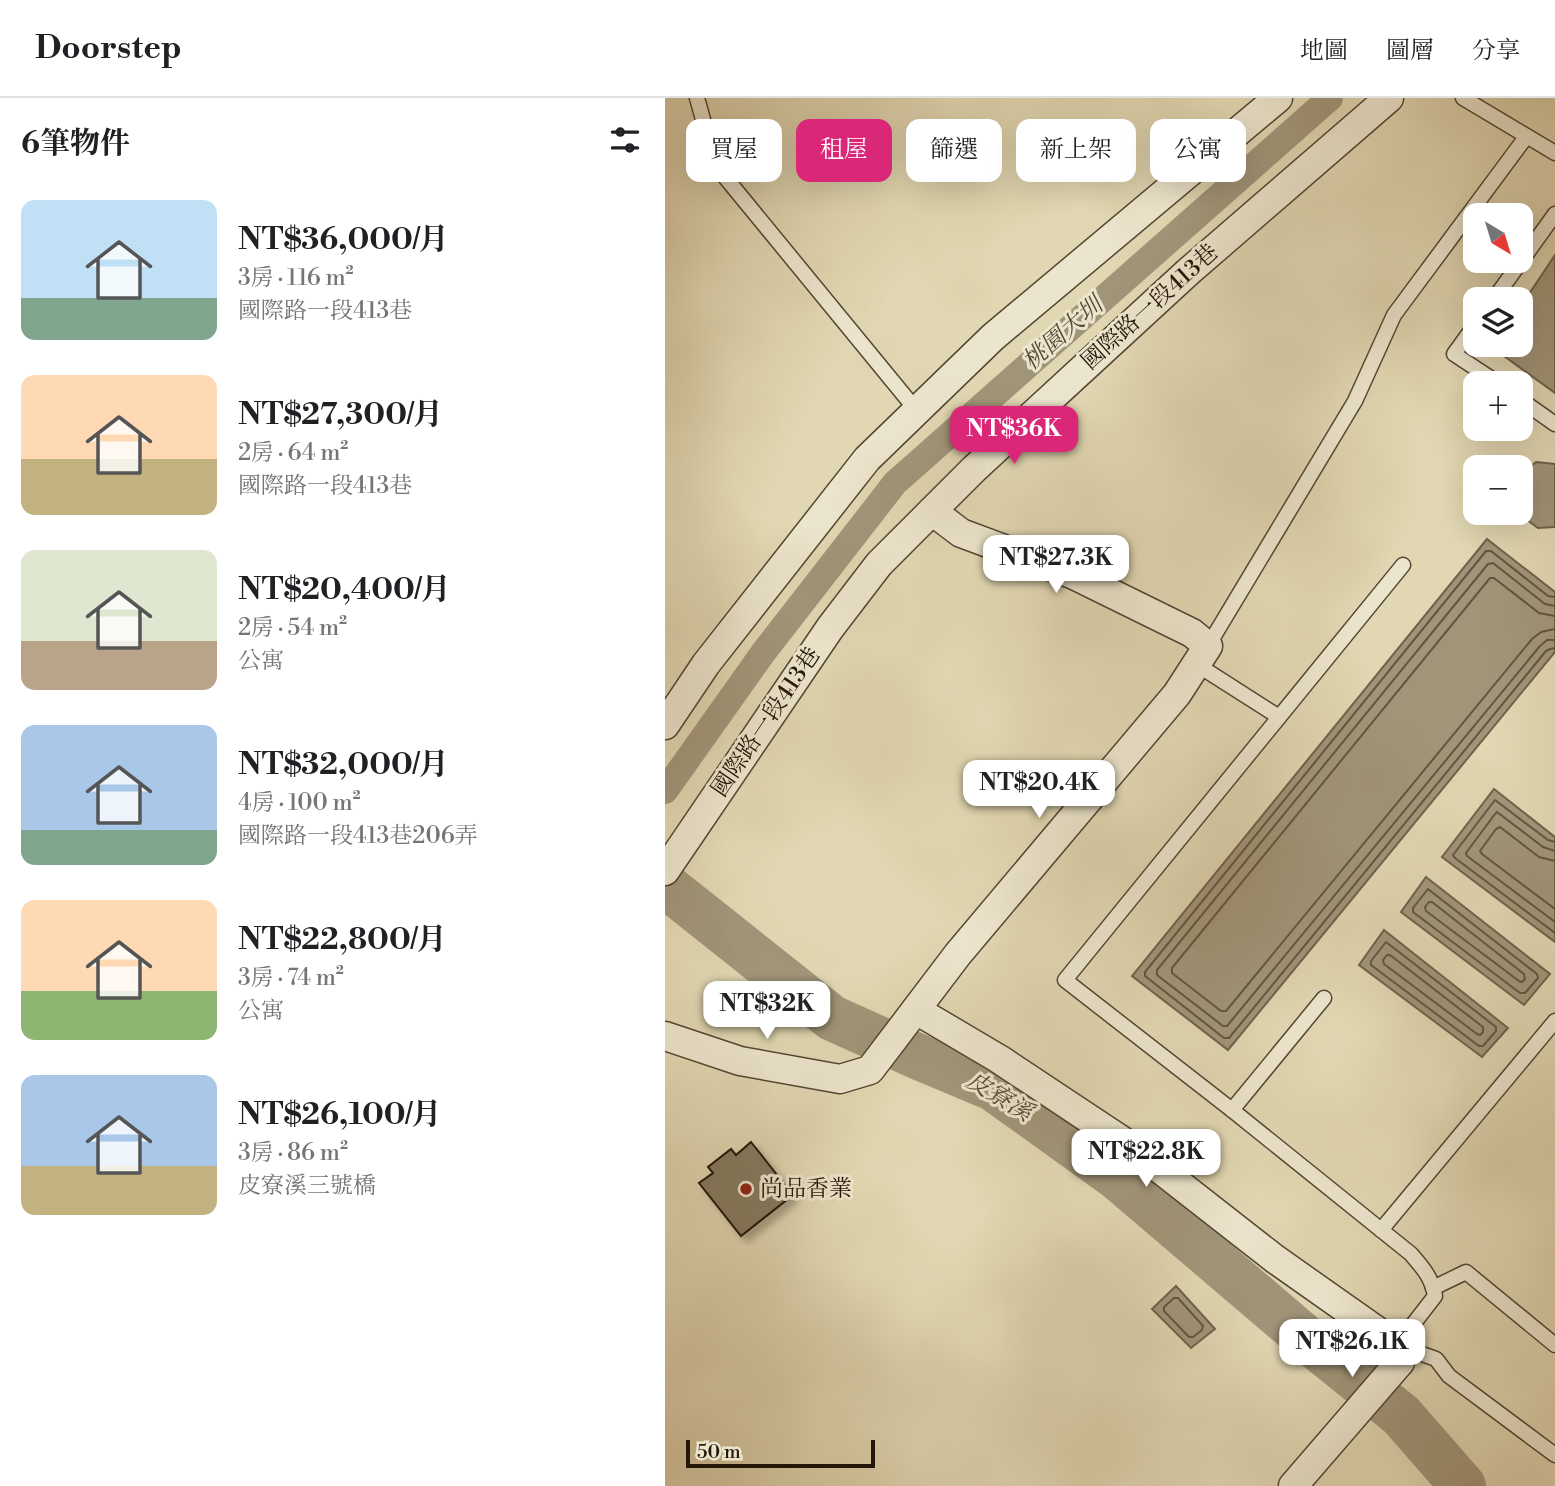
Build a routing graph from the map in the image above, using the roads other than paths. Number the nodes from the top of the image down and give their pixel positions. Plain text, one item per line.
1 (697, 98) edge
2 (1278, 98) edge
3 (1389, 98) edge
4 (1463, 98) edge
5 (1525, 136) junction
6 (1555, 153) edge
7 (1555, 214) edge
8 (1502, 287) edge
9 (1463, 342) edge
10 (1481, 371) edge
11 (1533, 408) edge
12 (917, 411) junction
13 (1555, 424) edge
14 (932, 511) junction
15 (1403, 565) dead end
16 (1202, 655) junction
17 (1279, 716) junction
18 (665, 725) edge
19 (667, 864) edge
20 (1324, 998) dead end
21 (912, 1015) junction
22 (1555, 1021) edge
23 (665, 1036) edge
24 (1233, 1110) junction
25 (1381, 1230) junction
26 (1433, 1288) junction
27 (1555, 1345) edge
28 (1398, 1353) junction
29 (1555, 1455) edge
30 (1293, 1486) edge

1 - 12 lane
2 - 12 street
3 - 14 street, 國際路一段413巷
4 - 5 lane
5 - 6 lane
5 - 16 lane
7 - 8 lane
9 - 10 lane
11 - 13 lane
12 - 18 street
14 - 16 street
14 - 19 street, 國際路一段413巷
15 - 17 lane
16 - 17 lane
16 - 21 street
17 - 24 lane
20 - 24 lane
21 - 23 street
21 - 28 street
22 - 25 lane
24 - 25 lane
25 - 26 lane
26 - 27 lane
26 - 28 lane
28 - 29 lane
28 - 30 street

